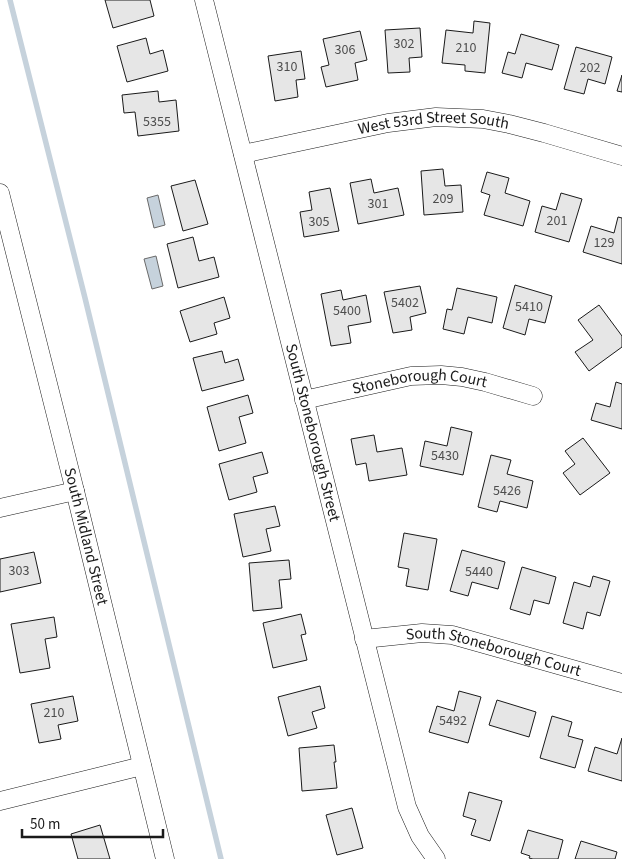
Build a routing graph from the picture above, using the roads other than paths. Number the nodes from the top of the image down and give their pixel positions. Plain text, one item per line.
1 (204, 0) edge
2 (243, 154) junction
3 (622, 156) edge
4 (0, 193) edge
5 (3, 215) edge
6 (533, 396) dead end
7 (304, 400) junction
8 (75, 491) junction
9 (0, 508) edge
10 (364, 639) junction
11 (622, 683) edge
12 (142, 766) junction
13 (0, 801) edge
14 (165, 859) edge
15 (436, 859) edge

1 - 2 street, South Stoneborough Street
2 - 3 street, West 53rd Street South
2 - 7 street, South Stoneborough Street
4 - 5 street, South Midland Street
5 - 8 street, South Midland Street
6 - 7 street, Stoneborough Court
7 - 10 street, South Stoneborough Street
8 - 9 street
8 - 12 street, South Midland Street
10 - 11 street, South Stoneborough Court
10 - 15 street, South Stoneborough Street
12 - 13 street
12 - 14 street, South Midland Street

